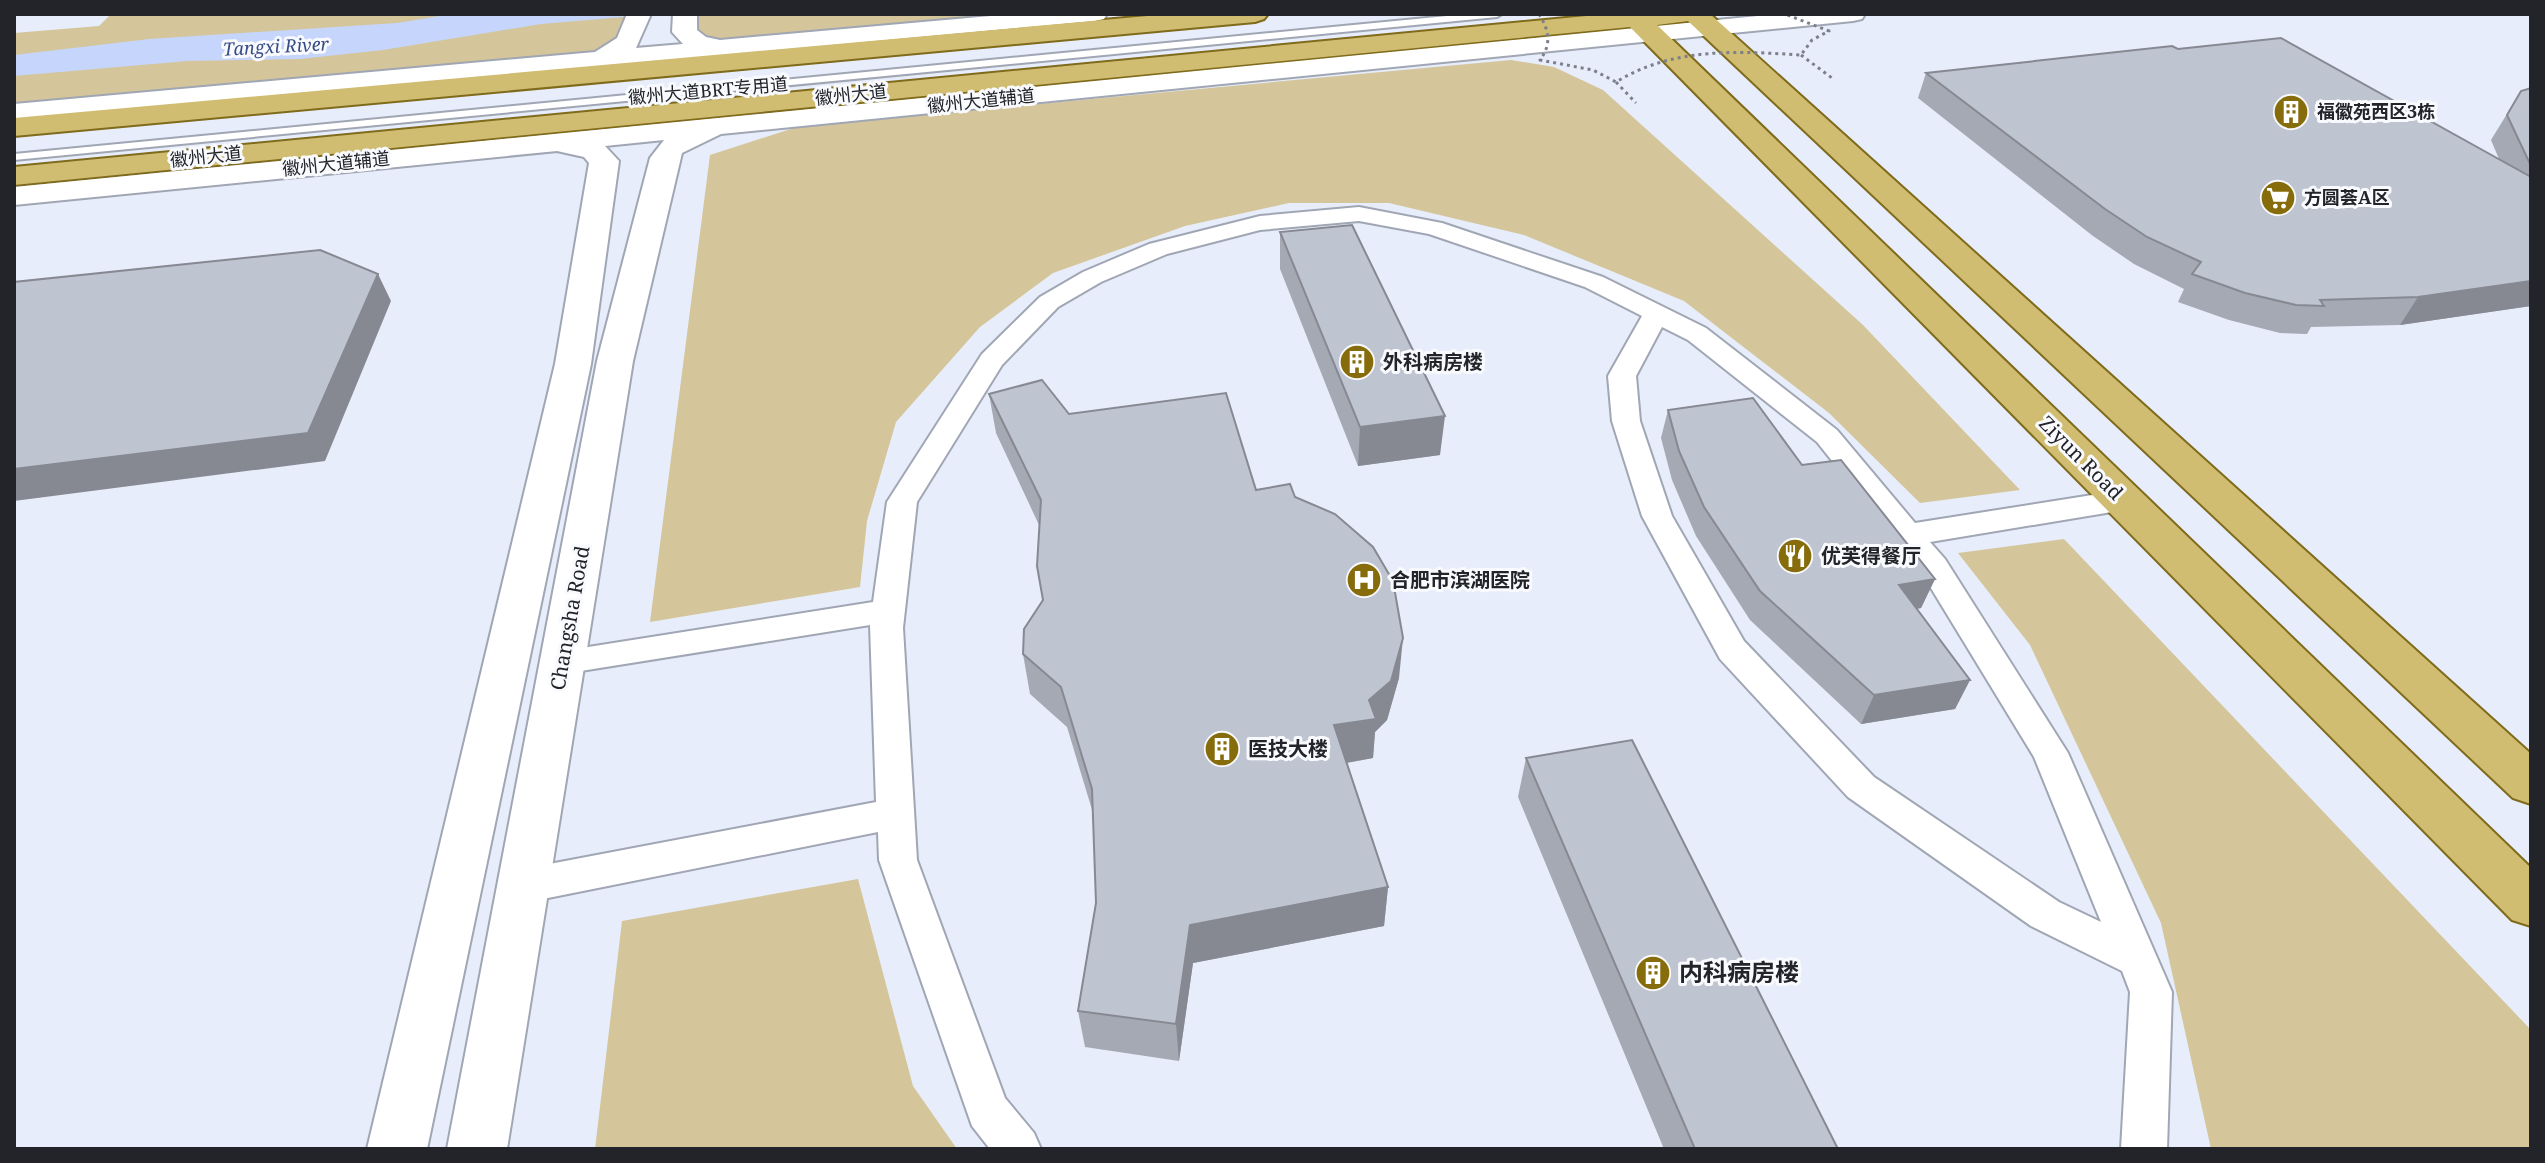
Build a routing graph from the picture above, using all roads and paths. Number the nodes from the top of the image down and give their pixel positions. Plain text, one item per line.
1 (1095, 14) edge
2 (1255, 14) edge
3 (1449, 14) edge
4 (1497, 14) edge
5 (1539, 14) edge
6 (1785, 14) edge
7 (1853, 14) edge
8 (685, 16) edge
9 (638, 18) edge
10 (1697, 19) edge
11 (1639, 22) edge
12 (720, 48) junction
13 (1801, 55) junction
14 (601, 59) junction
15 (1832, 78) dead end
16 (1616, 82) junction
17 (1636, 103) dead end
18 (14, 112) edge
19 (723, 126) junction
20 (14, 127) edge
21 (559, 142) junction
22 (14, 154) edge
23 (14, 176) edge
24 (14, 196) edge
25 (1656, 314) junction
26 (2124, 500) junction
27 (1908, 535) junction
28 (888, 611) junction
29 (562, 662) junction
30 (2531, 784) edge
31 (896, 813) junction
32 (523, 886) junction
33 (2531, 903) edge
34 (2137, 959) junction
35 (397, 1149) edge
36 (477, 1149) edge
37 (1018, 1149) edge
38 (2144, 1149) edge

1 - 12 street
2 - 20 main road
3 - 22 lane, 徽州大道BRT专用道
4 - 22 lane, 徽州大道BRT专用道
5 - 16 path, bridge
6 - 13 path, bridge
7 - 10 street, 徽州大道辅道
8 - 12 street
9 - 14 street
10 - 11 street, 徽州大道辅道
10 - 30 main road
11 - 19 street, 徽州大道辅道
11 - 23 main road, 徽州大道
11 - 26 main road, Ziyun Road
12 - 14 street
13 - 15 path
13 - 16 path, bridge
14 - 18 street
16 - 17 path
19 - 21 street, 徽州大道辅道
19 - 29 street, Changsha Road
21 - 24 street, 徽州大道辅道
21 - 35 street
25 - 27 street
25 - 28 street
25 - 34 street
26 - 27 street
26 - 33 main road, Ziyun Road
27 - 34 street
28 - 29 street
28 - 31 street
29 - 32 street, Changsha Road
31 - 32 street
31 - 37 street
32 - 36 street, Changsha Road
34 - 38 street

